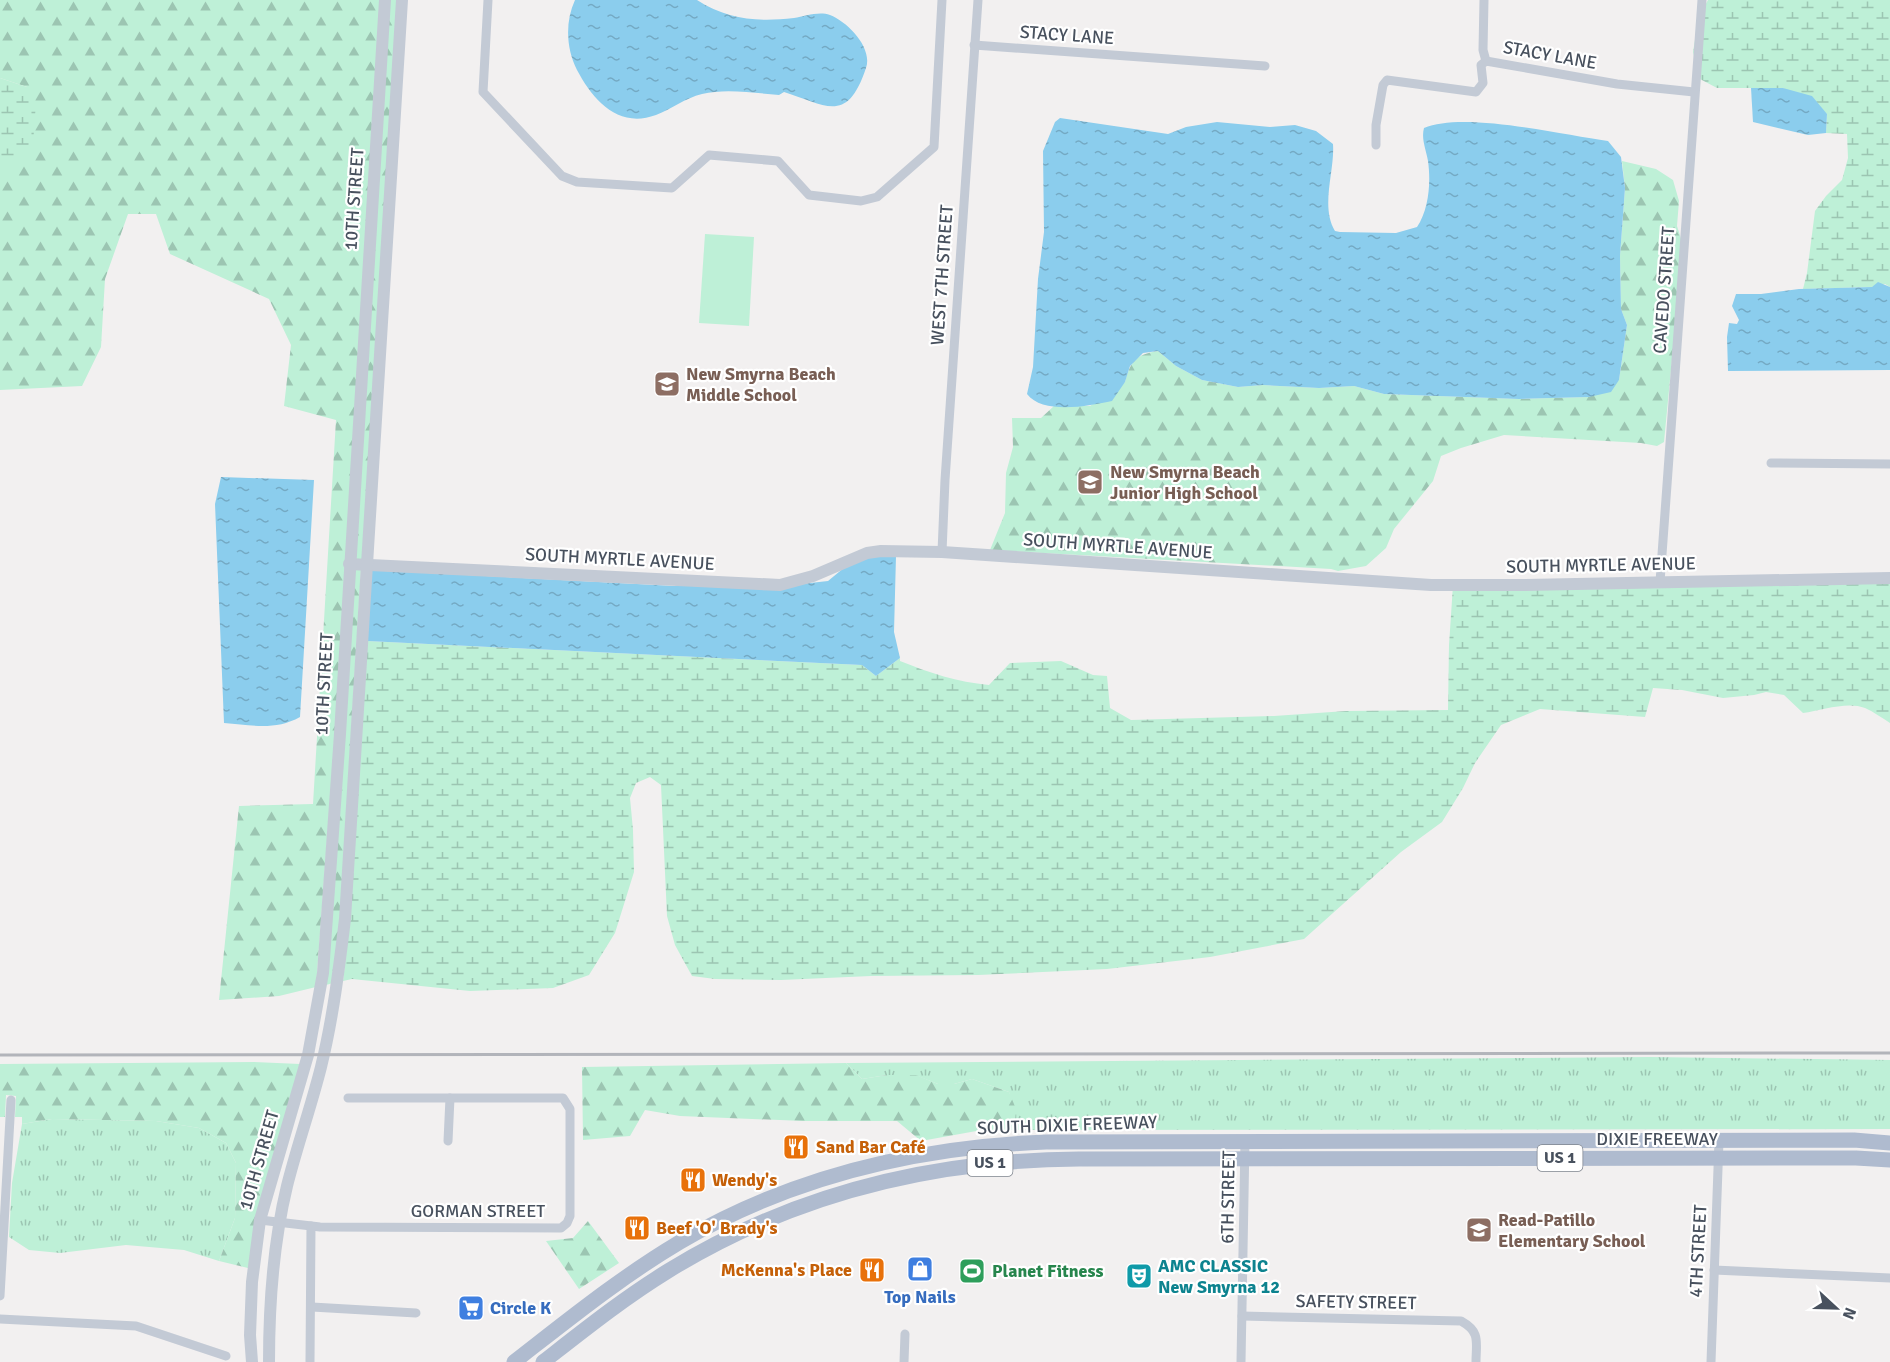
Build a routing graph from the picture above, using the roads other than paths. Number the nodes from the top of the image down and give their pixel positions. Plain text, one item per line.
1 (385, 0) edge
2 (402, 0) edge
3 (488, 0) edge
4 (942, 0) edge
5 (978, 0) edge
6 (1484, 0) edge
7 (1702, 0) edge
8 (974, 45) junction
9 (1486, 61) junction
10 (1265, 66) dead end
11 (1694, 92) junction
12 (1376, 145) dead end
13 (1771, 463) dead end
14 (1890, 464) edge
15 (942, 552) junction
16 (349, 564) junction
17 (366, 565) junction
18 (1890, 578) edge
19 (1660, 582) junction
20 (316, 1015) junction
21 (333, 1015) junction
22 (297, 1090) junction
23 (313, 1095) junction
24 (348, 1098) dead end
25 (450, 1098) junction
26 (11, 1100) dead end
27 (448, 1141) dead end
28 (1245, 1141) junction
29 (1487, 1141) junction
30 (1719, 1141) junction
31 (1079, 1142) junction
32 (1890, 1143) edge
33 (914, 1156) junction
34 (1487, 1158) junction
35 (1720, 1158) junction
36 (1079, 1159) junction
37 (1245, 1159) junction
38 (1890, 1160) edge
39 (914, 1174) junction
40 (3, 1188) edge
41 (736, 1213) junction
42 (260, 1220) junction
43 (280, 1222) junction
44 (311, 1226) junction
45 (746, 1229) junction
46 (682, 1242) junction
47 (691, 1257) junction
48 (1713, 1270) junction
49 (1890, 1278) edge
50 (0, 1296) edge
51 (312, 1307) junction
52 (416, 1312) dead end
53 (1242, 1316) junction
54 (0, 1319) edge
55 (905, 1334) dead end
56 (226, 1356) dead end
57 (252, 1362) edge
58 (269, 1362) edge
59 (310, 1362) edge
60 (519, 1362) edge
61 (543, 1362) edge
62 (904, 1362) edge
63 (1241, 1362) edge
64 (1476, 1362) edge
65 (1711, 1362) edge

1 - 16 street, 10TH STREET
2 - 17 street, 10TH STREET
3 - 4 street
5 - 8 street, WEST 7TH STREET
6 - 9 street
7 - 11 street, CAVEDO STREET
8 - 10 street, STACY LANE
8 - 15 street, WEST 7TH STREET
9 - 11 street, STACY LANE
9 - 12 street, STACY LANE
11 - 19 street, CAVEDO STREET
13 - 14 street
15 - 17 street, SOUTH MYRTLE AVENUE
15 - 19 street, SOUTH MYRTLE AVENUE
16 - 17 street, SOUTH MYRTLE AVENUE
16 - 20 street, 10TH STREET
17 - 21 street, 10TH STREET
18 - 19 street, SOUTH MYRTLE AVENUE
20 - 21 street
20 - 22 street, 10TH STREET
21 - 23 street, 10TH STREET
22 - 23 street
22 - 42 street, 10TH STREET
23 - 43 street, 10TH STREET
24 - 25 street, GORMAN STREET
25 - 27 street
25 - 44 street, GORMAN STREET
26 - 40 street
28 - 29 main road, DIXIE FREEWAY / US 1
28 - 31 main road, SOUTH DIXIE FREEWAY / US 1
28 - 37 street, 6TH STREET
29 - 30 main road, DIXIE FREEWAY / US 1
29 - 34 street
30 - 32 main road, DIXIE FREEWAY / US 1
30 - 35 street, 4TH STREET
31 - 33 main road, SOUTH DIXIE FREEWAY / US 1
31 - 36 street
33 - 39 street
33 - 41 main road, SOUTH DIXIE FREEWAY / US 1
34 - 35 main road, DIXIE FREEWAY / US 1
34 - 37 main road, DIXIE FREEWAY / US 1
35 - 38 main road, DIXIE FREEWAY / US 1
35 - 48 street, 4TH STREET
36 - 37 main road, SOUTH DIXIE FREEWAY / US 1
36 - 39 main road, SOUTH DIXIE FREEWAY / US 1
37 - 53 street, 6TH STREET
39 - 45 main road, SOUTH DIXIE FREEWAY / US 1
40 - 50 street
41 - 45 street
41 - 46 main road, SOUTH DIXIE FREEWAY / US 1
42 - 43 street, GORMAN STREET
42 - 57 street, 10TH STREET
43 - 44 street, GORMAN STREET
43 - 58 street, 10TH STREET
44 - 51 street
45 - 47 main road, SOUTH DIXIE FREEWAY / US 1
46 - 47 street
46 - 60 main road, SOUTH DIXIE FREEWAY / US 1
47 - 61 main road, SOUTH DIXIE FREEWAY / US 1
48 - 49 street
48 - 65 street, 4TH STREET
51 - 52 street
51 - 59 street
53 - 63 street, 6TH STREET
53 - 64 street, SAFETY STREET
54 - 56 street
55 - 62 street

